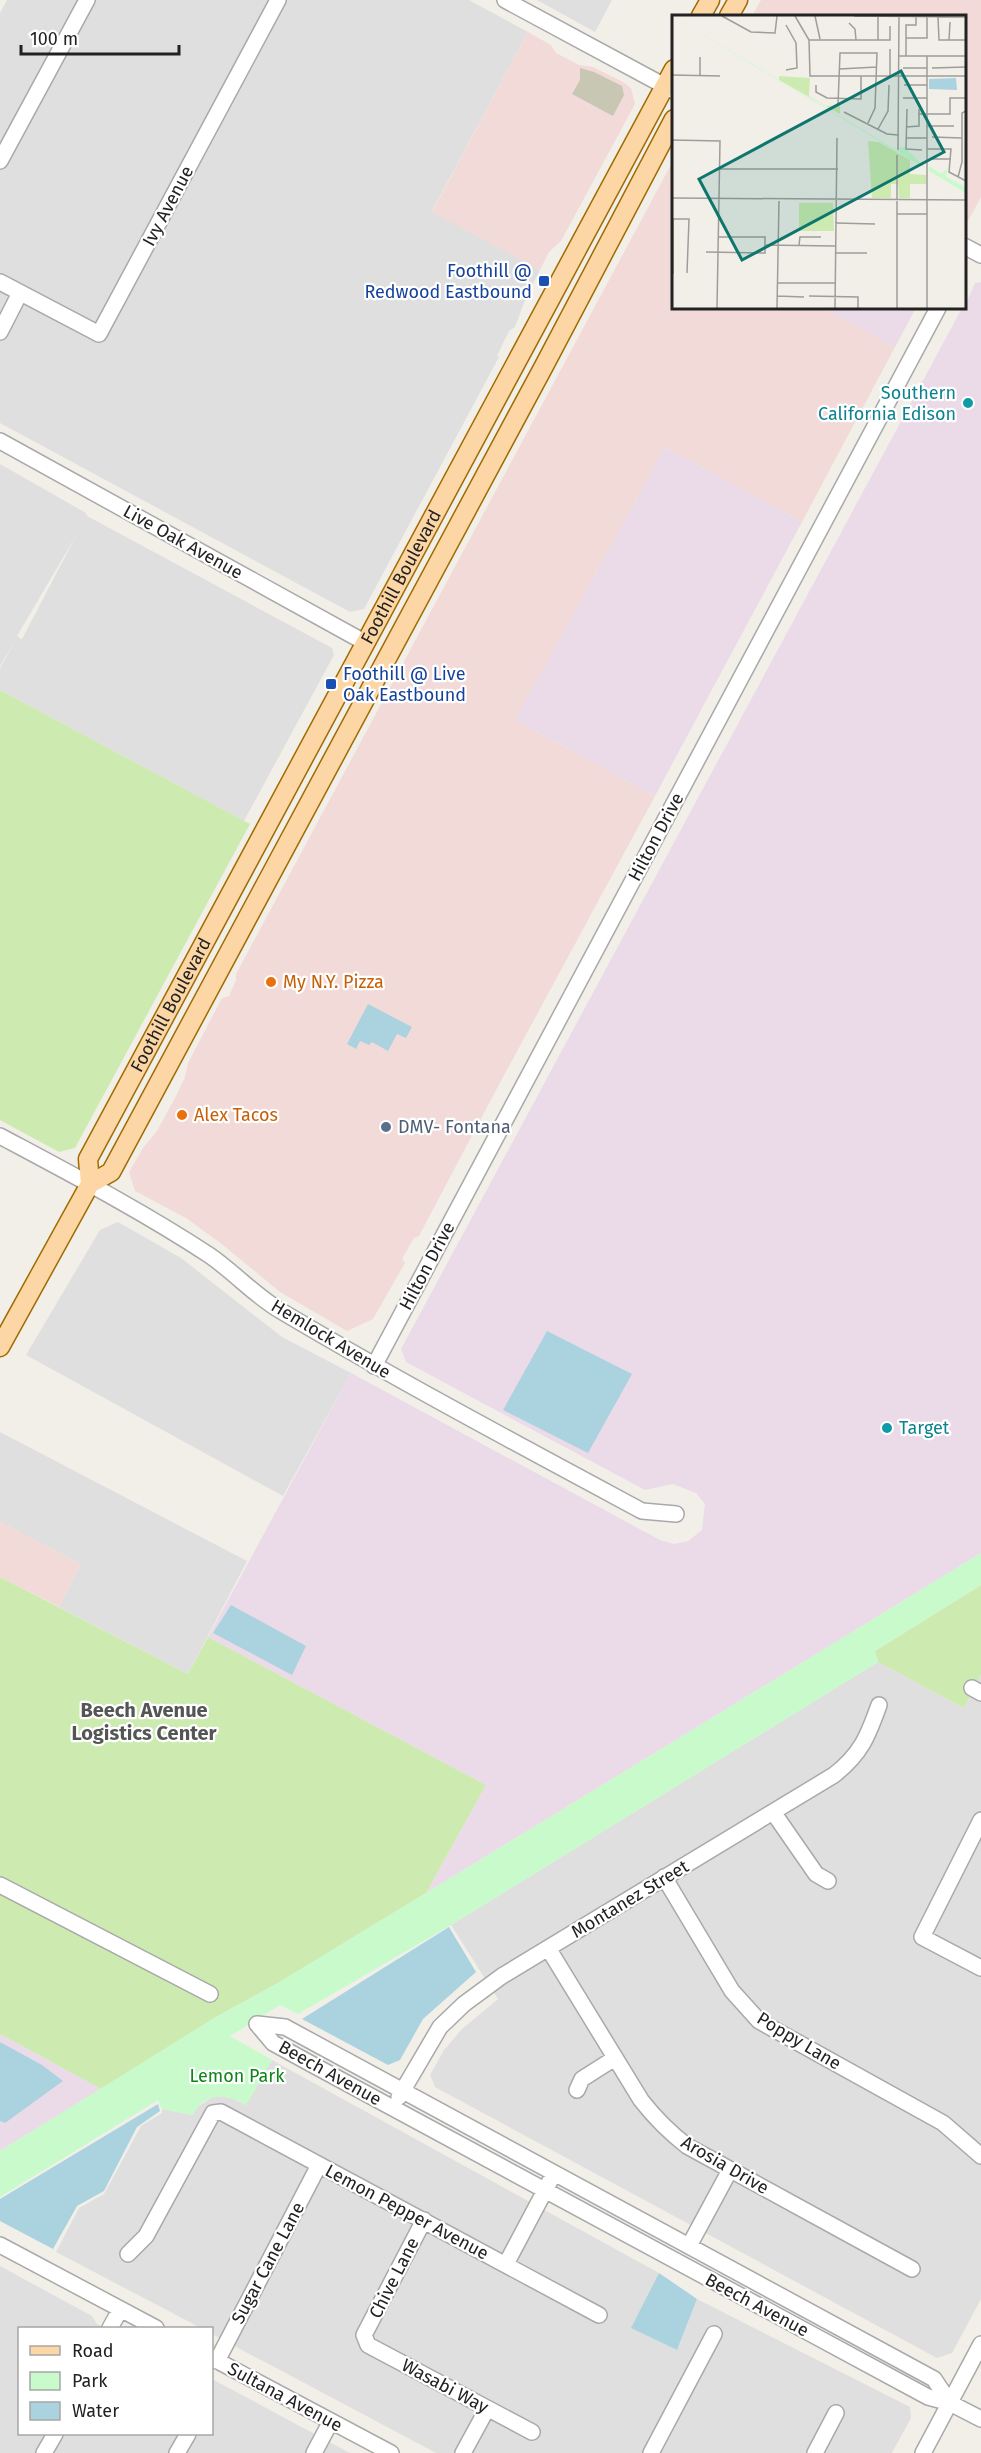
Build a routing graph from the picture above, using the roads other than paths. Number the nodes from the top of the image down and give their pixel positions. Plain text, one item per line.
1 (87, 0) edge
2 (278, 0) edge
3 (505, 0) edge
4 (710, 0) edge
5 (738, 0) edge
6 (702, 15) edge
7 (730, 15) edge
8 (669, 88) edge
9 (672, 123) edge
10 (0, 161) edge
11 (0, 282) edge
12 (20, 293) junction
13 (938, 309) edge
14 (0, 332) edge
15 (0, 441) edge
16 (366, 643) junction
17 (0, 1136) edge
18 (90, 1184) junction
19 (0, 1347) edge
20 (374, 1366) junction
21 (676, 1514) dead end
22 (879, 1705) dead end
23 (773, 1812) junction
24 (981, 1820) edge
25 (664, 1877) junction
26 (828, 1881) dead end
27 (0, 1885) edge
28 (548, 1948) junction
29 (981, 1968) edge
30 (210, 1994) dead end
31 (615, 2058) junction
32 (577, 2090) dead end
33 (402, 2091) junction
34 (393, 2108) junction
35 (981, 2156) edge
36 (319, 2165) junction
37 (730, 2169) junction
38 (555, 2173) junction
39 (546, 2190) junction
40 (424, 2220) junction
41 (0, 2245) edge
42 (689, 2246) junction
43 (128, 2254) dead end
44 (506, 2264) junction
45 (912, 2269) dead end
46 (120, 2310) junction
47 (599, 2315) dead end
48 (111, 2327) edge
49 (154, 2327) edge
50 (714, 2334) dead end
51 (364, 2335) joint
52 (981, 2344) edge
53 (214, 2359) edge
54 (950, 2403) junction
55 (487, 2409) junction
56 (836, 2413) dead end
57 (981, 2419) edge
58 (331, 2421) junction
59 (532, 2432) dead end
60 (53, 2435) edge
61 (187, 2435) edge
62 (44, 2453) edge
63 (177, 2453) edge
64 (314, 2453) edge
65 (391, 2453) edge
66 (463, 2453) edge
67 (651, 2453) edge
68 (815, 2453) edge
69 (923, 2453) edge

1 - 10 street
2 - 12 street, Ivy Avenue
3 - 8 street
4 - 6 main road
5 - 7 main road
8 - 16 main road, Foothill Boulevard
9 - 18 main road, Foothill Boulevard
11 - 12 street
12 - 14 street
13 - 20 street, Hilton Drive
15 - 16 street, Live Oak Avenue
16 - 18 main road, Foothill Boulevard
17 - 18 street, Hemlock Avenue
18 - 19 main road, Foothill Boulevard
18 - 20 street, Hemlock Avenue
20 - 21 street, Hemlock Avenue
22 - 23 street, Montanez Street
23 - 25 street, Montanez Street
23 - 26 street
24 - 29 street
25 - 28 street, Montanez Street
25 - 35 street, Poppy Lane
27 - 30 street
28 - 31 street, Arosia Drive
28 - 33 street, Montanez Street
31 - 32 street
31 - 37 street, Arosia Drive
33 - 34 street, Montanez Street
33 - 34 street, Beech Avenue
33 - 38 street, Beech Avenue
34 - 39 street, Beech Avenue
36 - 40 street, Lemon Pepper Avenue
36 - 43 street, Lemon Pepper Avenue
36 - 53 street, Sugar Cane Lane
37 - 42 street
37 - 45 street, Arosia Drive
38 - 39 street
38 - 42 street, Beech Avenue
39 - 44 street
39 - 54 street, Beech Avenue
40 - 44 street, Lemon Pepper Avenue
40 - 51 street, Chive Lane
41 - 46 street
42 - 54 street, Beech Avenue
44 - 47 street, Lemon Pepper Avenue
46 - 48 street
46 - 49 street
50 - 67 street
51 - 55 street, Wasabi Way
52 - 54 street
53 - 58 street, Sultana Avenue
54 - 57 street, Beech Avenue
54 - 69 street
55 - 59 street, Wasabi Way
55 - 66 street
56 - 68 street
58 - 64 street
58 - 65 street, Sultana Avenue
60 - 62 street
61 - 63 street

